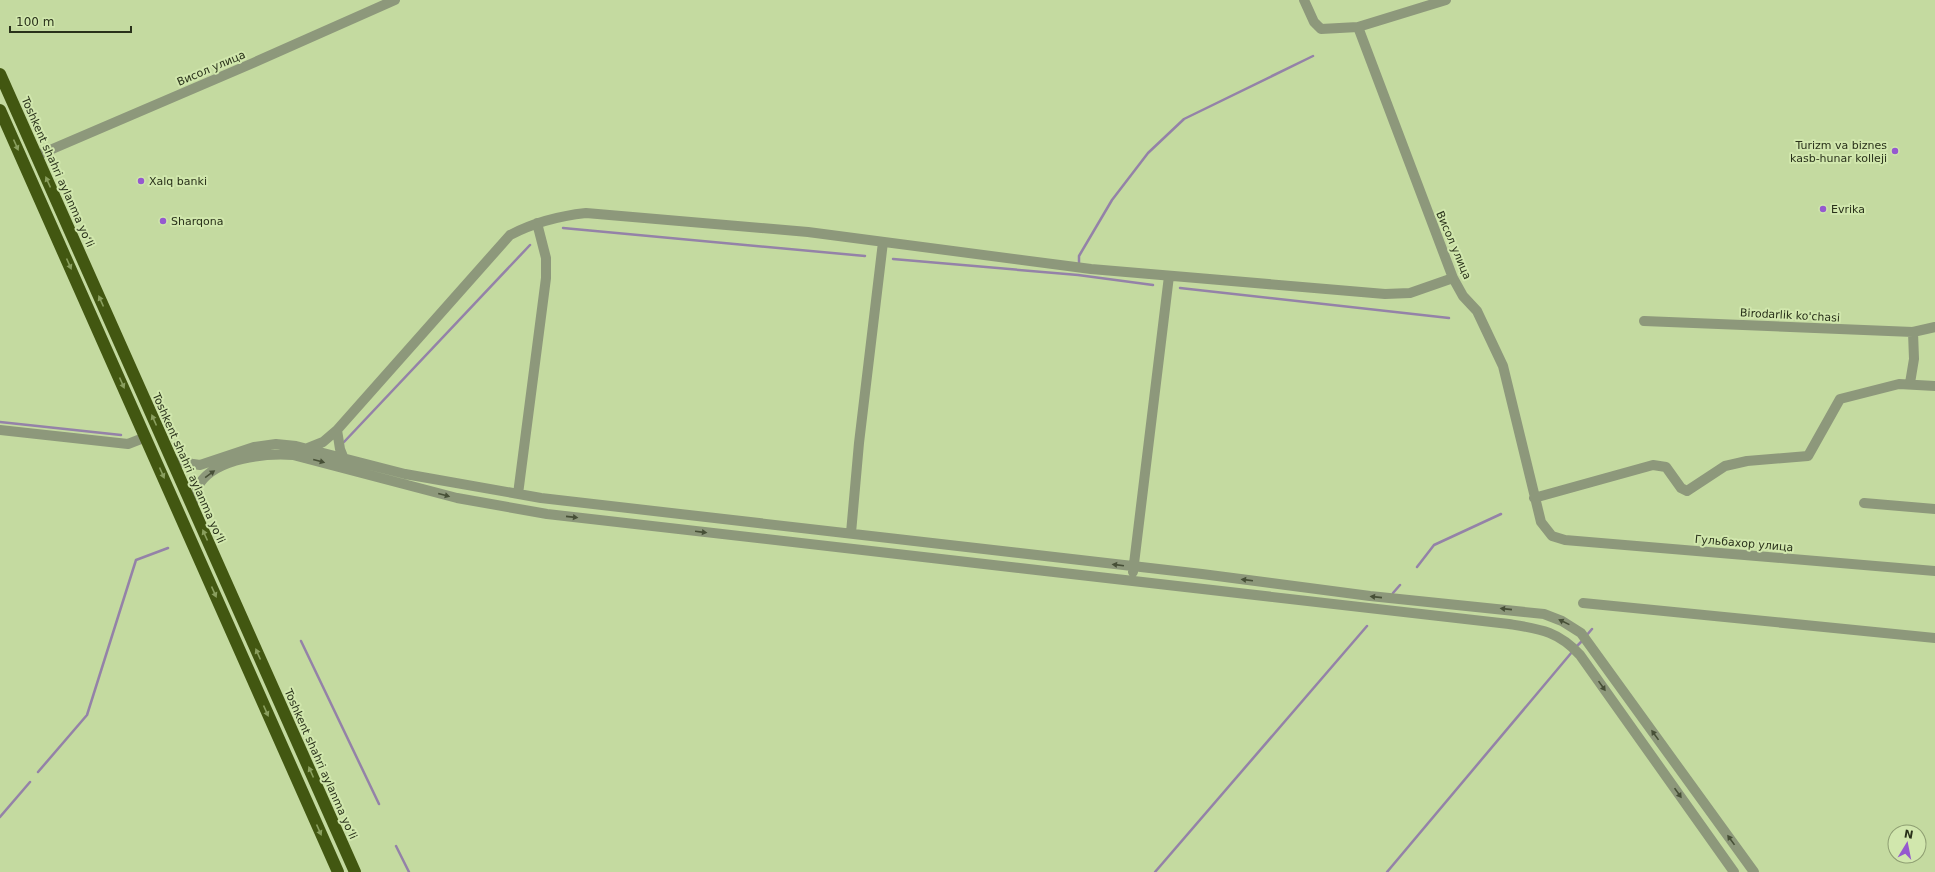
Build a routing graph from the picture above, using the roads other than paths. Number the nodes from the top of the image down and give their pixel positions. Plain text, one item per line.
1 (395, 0) edge
2 (1304, 0) edge
3 (1446, 0) edge
4 (1358, 26) junction
5 (0, 74) edge
6 (0, 110) edge
7 (36, 156) junction
8 (537, 223) junction
9 (883, 242) junction
10 (1169, 276) junction
11 (1453, 278) junction
12 (1644, 320) dead end
13 (1935, 327) edge
14 (1913, 332) junction
15 (1910, 383) junction
16 (1935, 386) edge
17 (0, 430) edge
18 (337, 430) junction
19 (146, 437) junction
20 (308, 448) junction
21 (344, 459) junction
22 (172, 461) junction
23 (518, 494) junction
24 (1534, 498) junction
25 (1864, 503) dead end
26 (192, 507) junction
27 (1935, 509) edge
28 (731, 520) junction
29 (851, 533) junction
30 (729, 535) junction
31 (1552, 536) joint
32 (1134, 567) junction
33 (1935, 571) edge
34 (1132, 580) junction
35 (1583, 603) dead end
36 (1544, 614) junction
37 (1541, 629) junction
38 (1935, 638) edge
39 (296, 738) junction
40 (281, 745) junction
41 (338, 872) edge
42 (355, 872) edge
43 (1734, 872) edge
44 (1754, 872) edge

1 - 7 street, Висол улица
2 - 4 street
3 - 4 street
4 - 11 street, Висол улица
5 - 7 highway, Toshkent shahri aylanma yoʻli
6 -> 19 highway
22 -> 7 highway, Toshkent shahri aylanma yoʻli
8 - 9 street
8 - 18 street
8 - 23 street
9 - 10 street
9 - 29 street
10 - 11 street
10 - 32 street
11 - 24 street, Висол улица
12 - 14 street, Birodarlik ko'chasi
13 - 14 street, Birodarlik ko'chasi
14 - 15 street
15 - 16 street
15 - 24 street
17 - 19 street
18 - 20 street
18 - 21 street
19 -> 40 highway
20 - 21 street
20 - 22 street
21 - 23 street
22 - 26 highway, Toshkent shahri aylanma yoʻli
23 - 28 street
24 - 31 street, Висол улица
25 - 27 street
26 -> 30 street
39 -> 26 highway, Toshkent shahri aylanma yoʻli
28 - 29 street
28 - 30 street
32 -> 29 street
30 - 34 street
31 - 33 street, Гульбахор улица
32 - 34 street
36 -> 32 street
34 - 37 street
35 - 38 street
36 - 37 street
44 -> 36 street
37 -> 43 street
39 - 40 highway
42 -> 39 highway, Toshkent shahri aylanma yoʻli
40 -> 41 highway

